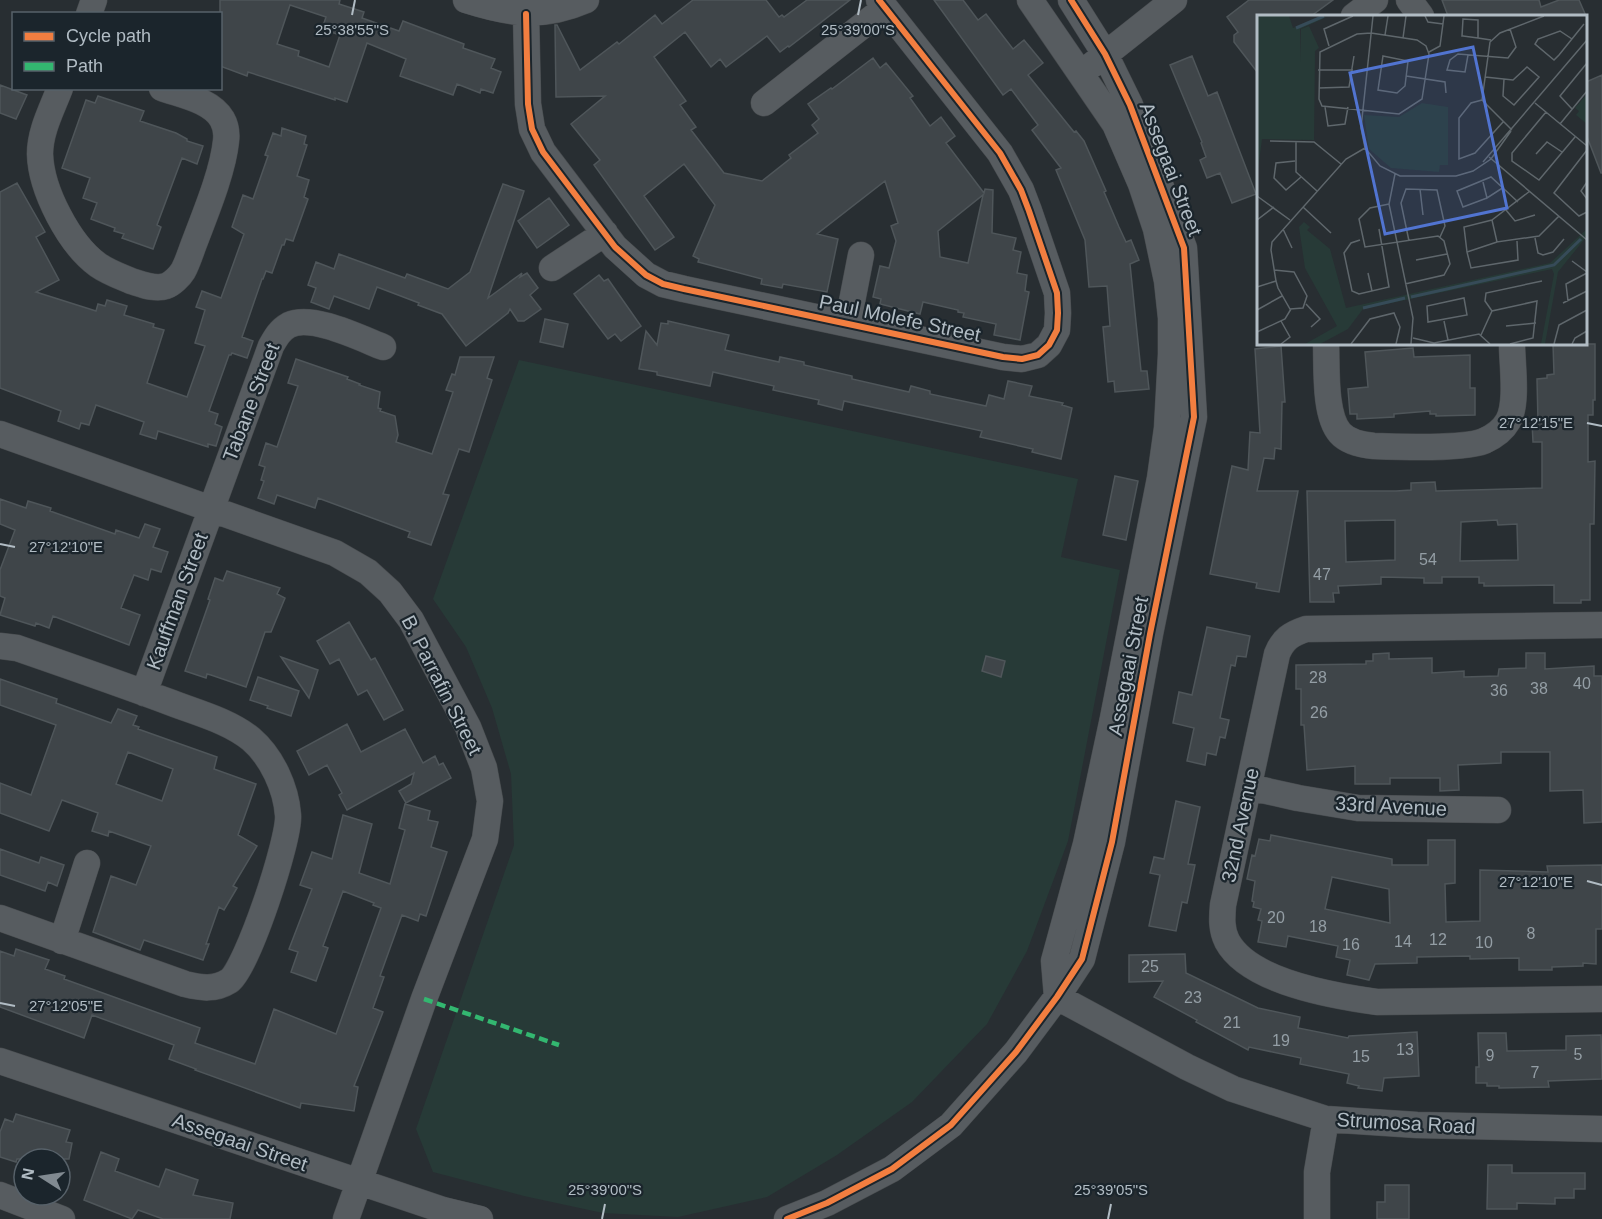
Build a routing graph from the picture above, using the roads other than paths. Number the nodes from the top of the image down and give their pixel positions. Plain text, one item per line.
1 (466, 0) edge
2 (586, 0) edge
3 (1030, 0) edge
4 (1071, 0) edge
5 (1174, 0) edge
6 (1375, 0) edge
7 (1409, 0) edge
8 (882, 4) edge
9 (526, 14) junction
10 (1355, 15) edge
11 (1420, 15) edge
12 (1105, 54) junction
13 (1080, 74) junction
14 (59, 90) edge
15 (167, 90) edge
16 (764, 103) dead end
17 (605, 233) junction
18 (861, 255) dead end
19 (552, 268) dead end
20 (848, 322) junction
21 (1326, 345) edge
22 (1512, 345) edge
23 (383, 347) dead end
24 (0, 434) edge
25 (210, 509) junction
26 (1602, 625) edge
27 (0, 646) edge
28 (144, 693) junction
29 (1249, 787) junction
30 (1498, 810) dead end
31 (87, 863) dead end
32 (0, 918) edge
33 (62, 941) junction
34 (1057, 997) junction
35 (1602, 999) edge
36 (0, 1061) edge
37 (1326, 1119) junction
38 (1602, 1129) edge
39 (359, 1183) junction
40 (0, 1195) edge
41 (62, 1219) edge
42 (346, 1219) edge
43 (480, 1219) edge
44 (787, 1219) edge
45 (1317, 1219) edge

1 - 9 street
2 - 9 street
3 - 13 street, Assegaai Street
4 - 12 street, Assegaai Street
5 - 12 street
6 - 10 street
7 - 11 street
8 - 16 street
8 - 20 street, Paul Molefe Street
9 - 17 street, Paul Molefe Street
12 - 13 street
12 - 34 street, Assegaai Street
13 - 34 street, Assegaai Street
14 - 15 street
17 - 19 street
17 - 20 street, Paul Molefe Street
18 - 20 street, Paul Molefe Street
21 - 22 street
23 - 25 street, Tabane Street
24 - 25 street, B. Parrafin Street
25 - 28 street, Kauffman Street
25 - 39 street, B. Parrafin Street
26 - 29 street, 32nd Avenue
27 - 28 street, Kauffman Street
28 - 33 street, Kauffman Street
29 - 30 street, 33rd Avenue
29 - 35 street, 32nd Avenue
31 - 33 street
32 - 33 street, Kauffman Street
34 - 37 street, Strumosa Road
34 - 44 street, Assegaai Street
36 - 39 street, Assegaai Street
37 - 38 street, Strumosa Road
37 - 45 street
39 - 42 street, B. Parrafin Street
39 - 43 street, Assegaai Street
40 - 41 street

